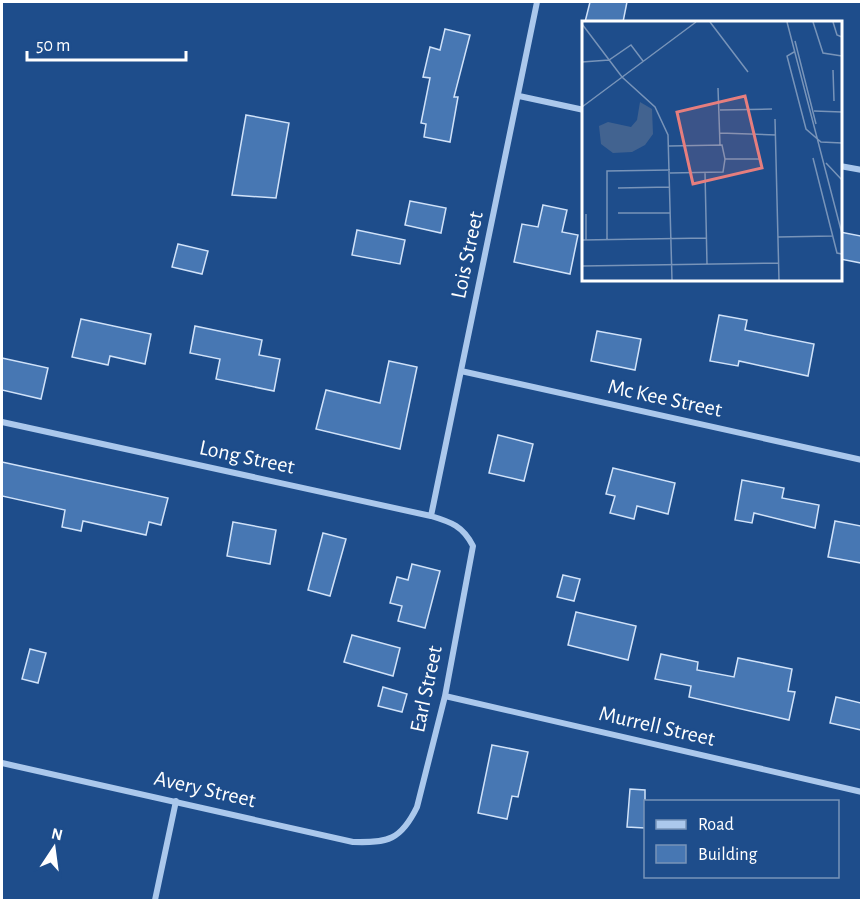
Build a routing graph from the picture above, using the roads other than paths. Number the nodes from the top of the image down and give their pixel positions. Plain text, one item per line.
1 (537, 2) edge
2 (519, 96) junction
3 (582, 110) edge
4 (842, 166) edge
5 (861, 170) edge
6 (461, 371) junction
7 (2, 422) edge
8 (861, 460) edge
9 (430, 516) junction
10 (473, 546) joint
11 (445, 696) junction
12 (2, 763) edge
13 (861, 792) edge
14 (176, 801) junction
15 (399, 834) joint
16 (155, 900) edge

1 - 2 street, Lois Street
2 - 3 street
2 - 6 street, Lois Street
4 - 5 street
6 - 8 street, Mc Kee Street
6 - 9 street, Lois Street
7 - 9 street, Long Street
9 - 10 street, Long Street
10 - 11 street, Earl Street
11 - 13 street, Murrell Street
11 - 15 street, Earl Street
12 - 14 street, Avery Street
14 - 15 street, Avery Street
14 - 16 street

